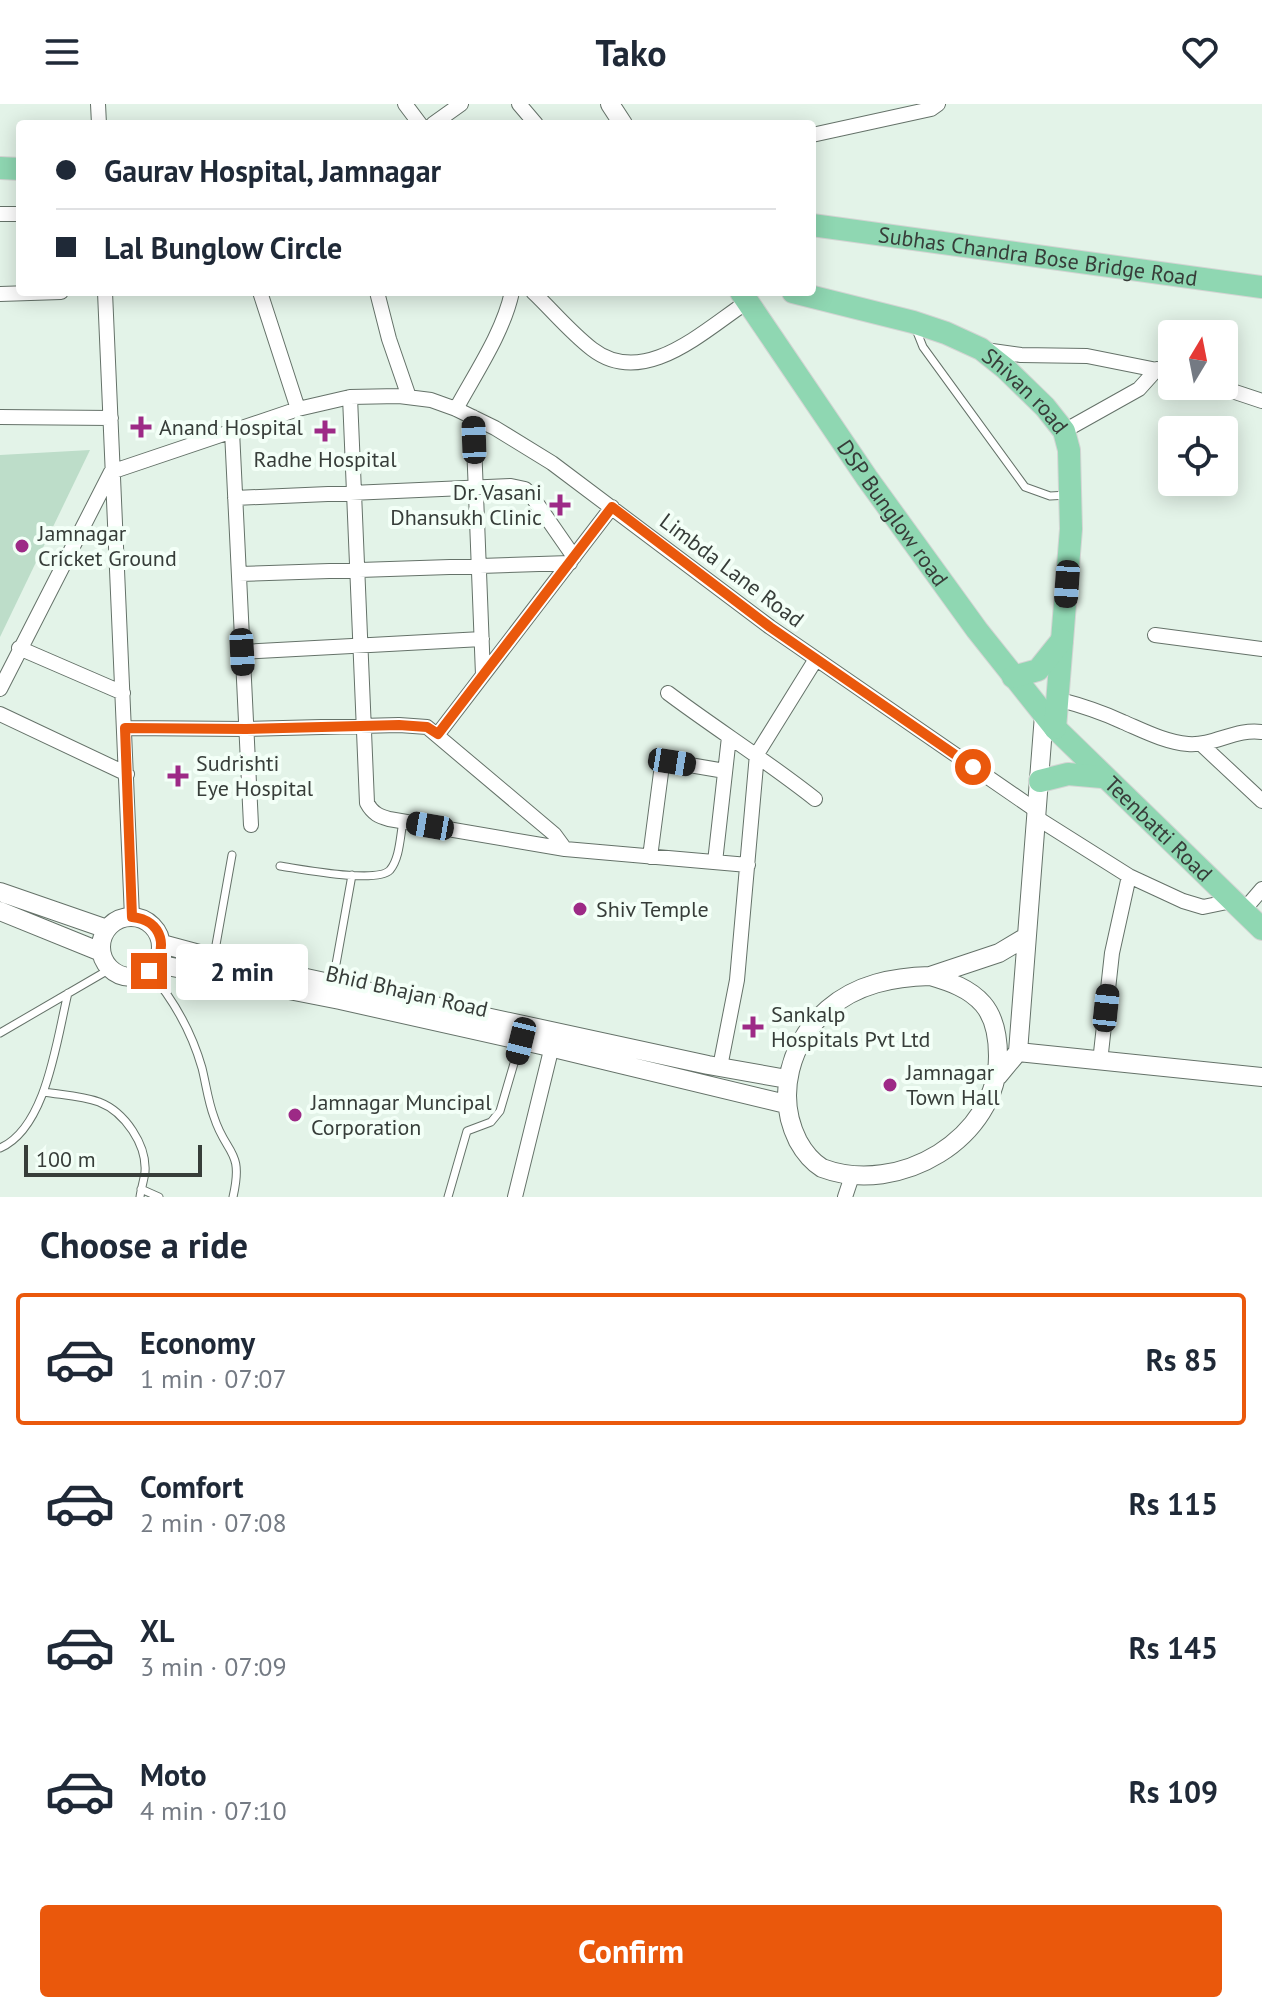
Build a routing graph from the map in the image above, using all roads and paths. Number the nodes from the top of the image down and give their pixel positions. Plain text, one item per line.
1 (461, 104) edge
2 (519, 104) edge
3 (938, 104) edge
4 (439, 120) edge
5 (533, 120) edge
6 (816, 134) edge
7 (816, 226) edge
8 (816, 241) edge
9 (1262, 287) edge
10 (105, 296) edge
11 (261, 296) edge
12 (378, 296) edge
13 (511, 296) edge
14 (537, 296) edge
15 (809, 296) edge
16 (744, 297) edge
17 (1262, 300) edge
18 (913, 322) junction
19 (981, 349) junction
20 (1158, 370) edge
21 (1158, 376) edge
22 (1238, 393) edge
23 (350, 397) junction
24 (409, 397) junction
25 (1262, 401) edge
26 (298, 409) junction
27 (456, 409) junction
28 (0, 417) edge
29 (473, 417) junction
30 (111, 418) junction
31 (232, 431) junction
32 (1064, 431) junction
33 (111, 472) junction
34 (476, 488) junction
35 (354, 492) junction
36 (1071, 495) junction
37 (235, 498) junction
38 (612, 507) junction
39 (572, 560) junction
40 (479, 564) junction
41 (358, 569) junction
42 (239, 574) junction
43 (1155, 635) dead end
44 (482, 639) junction
45 (1063, 639) junction
46 (361, 646) junction
47 (19, 648) junction
48 (1262, 649) edge
49 (242, 652) junction
50 (816, 659) junction
51 (483, 675) junction
52 (1013, 677) junction
53 (0, 689) edge
54 (123, 693) junction
55 (668, 693) dead end
56 (0, 714) edge
57 (1052, 714) junction
58 (364, 726) junction
59 (125, 728) junction
60 (246, 729) junction
61 (1262, 732) edge
62 (438, 734) junction
63 (729, 737) junction
64 (1201, 744) junction
65 (757, 754) junction
66 (725, 771) junction
67 (127, 774) junction
68 (1102, 777) junction
69 (1040, 781) junction
70 (815, 799) dead end
71 (1262, 801) edge
72 (1037, 814) junction
73 (403, 822) junction
74 (251, 825) dead end
75 (565, 849) junction
76 (232, 855) dead end
77 (650, 857) junction
78 (715, 862) junction
79 (748, 865) junction
80 (280, 866) dead end
81 (352, 875) junction
82 (1129, 876) junction
83 (1262, 889) edge
84 (0, 892) edge
85 (1238, 906) junction
86 (0, 911) edge
87 (132, 917) junction
88 (107, 929) junction
89 (1262, 929) edge
90 (1026, 937) junction
91 (162, 944) junction
92 (101, 952) junction
93 (214, 958) junction
94 (153, 967) junction
95 (110, 969) junction
96 (930, 976) junction
97 (332, 984) junction
98 (68, 993) junction
99 (0, 1033) edge
100 (553, 1040) junction
101 (521, 1041) junction
102 (1018, 1052) junction
103 (1100, 1062) junction
104 (720, 1067) junction
105 (998, 1076) junction
106 (1262, 1077) edge
107 (787, 1079) junction
108 (44, 1092) junction
109 (786, 1104) junction
110 (0, 1148) edge
111 (848, 1188) edge
112 (140, 1193) edge
113 (159, 1197) edge
114 (233, 1197) edge
115 (448, 1197) edge
116 (515, 1197) edge

1 - 4 street
2 - 5 street
3 - 6 street
7 - 9 main road, Subhas Chandra Bose Bridge Road
8 - 17 main road, Subhas Chandra Bose Bridge Road
10 - 30 street
11 - 26 street
12 - 24 street
13 - 27 street
14 - 16 street
15 - 18 main road, Shivan road
16 - 52 main road, DSP Bunglow road
18 - 19 main road, Shivan road
18 - 36 lane
19 - 20 street
19 - 32 main road, Shivan road
21 - 32 street
22 - 25 street
23 - 24 street, Limbda Lane Road
23 - 26 street, Limbda Lane Road
23 - 35 street
24 - 27 street, Limbda Lane Road
26 - 31 street, Limbda Lane Road
27 - 29 street, Limbda Lane Road
28 - 30 street
29 - 34 street
29 - 38 street, Limbda Lane Road
30 - 33 street
31 - 33 street, Limbda Lane Road
31 - 37 street
32 - 36 main road, Shivan road
33 - 47 street
33 - 54 street
34 - 35 street
34 - 39 street
34 - 40 street
35 - 37 street
35 - 41 street
36 - 45 main road, Shivan road
37 - 42 street
38 - 39 street
38 - 50 street, Limbda Lane Road
39 - 40 street
39 - 51 street
40 - 41 street
40 - 44 street
41 - 42 street
41 - 46 street
42 - 49 street
43 - 48 street
44 - 46 street
44 - 51 street
45 - 52 main road
45 - 57 main road, Shivan road
46 - 49 street
46 - 58 street
47 - 53 street
47 - 54 street
49 - 60 street
50 - 65 street
50 - 72 street, Limbda Lane Road
51 - 62 street
52 - 57 main road, DSP Bunglow road
54 - 59 street
55 - 63 street
56 - 67 street
57 - 64 street
57 - 68 main road, Teenbatti Road
57 - 69 main road
58 - 60 street
58 - 62 street
58 - 73 street
59 - 60 street
59 - 67 street
60 - 74 street
61 - 64 street
62 - 75 street
63 - 65 street
63 - 66 street
64 - 71 street
65 - 70 street
65 - 79 street
66 - 77 street
66 - 78 street
67 - 87 street
68 - 69 main road
68 - 85 main road, Teenbatti Road
69 - 72 main road
72 - 82 street, Limbda Lane Road
72 - 90 main road
73 - 75 street
73 - 81 lane
75 - 77 street
76 - 93 lane
77 - 78 street
78 - 79 street
79 - 104 street
80 - 81 lane
81 - 97 lane
82 - 85 street, Limbda Lane Road
82 - 103 street
83 - 85 street
84 - 88 main road
85 - 89 main road, Teenbatti Road
86 - 92 main road
87 - 88 main road
87 - 91 main road
88 - 92 main road
90 - 96 main road
90 - 102 main road
91 - 93 main road, Bhid Bhajan Road
91 - 94 main road
92 - 95 main road
93 - 97 main road, Bhid Bhajan Road
94 - 95 main road
94 - 101 main road, Bhid Bhajan Road
94 - 114 lane
95 - 98 lane
96 - 105 main road
96 - 107 main road
97 - 100 main road, Bhid Bhajan Road
98 - 99 lane
98 - 108 lane
100 - 101 main road, Bhid Bhajan Road
100 - 104 main road, Bhid Bhajan Road
100 - 109 main road, Bhid Bhajan Road
100 - 116 street
101 - 115 lane
102 - 103 main road
102 - 105 main road
103 - 106 main road
104 - 107 main road, Bhid Bhajan Road
105 - 111 main road
107 - 109 main road
108 - 110 lane
108 - 112 lane
109 - 111 main road
112 - 113 lane

